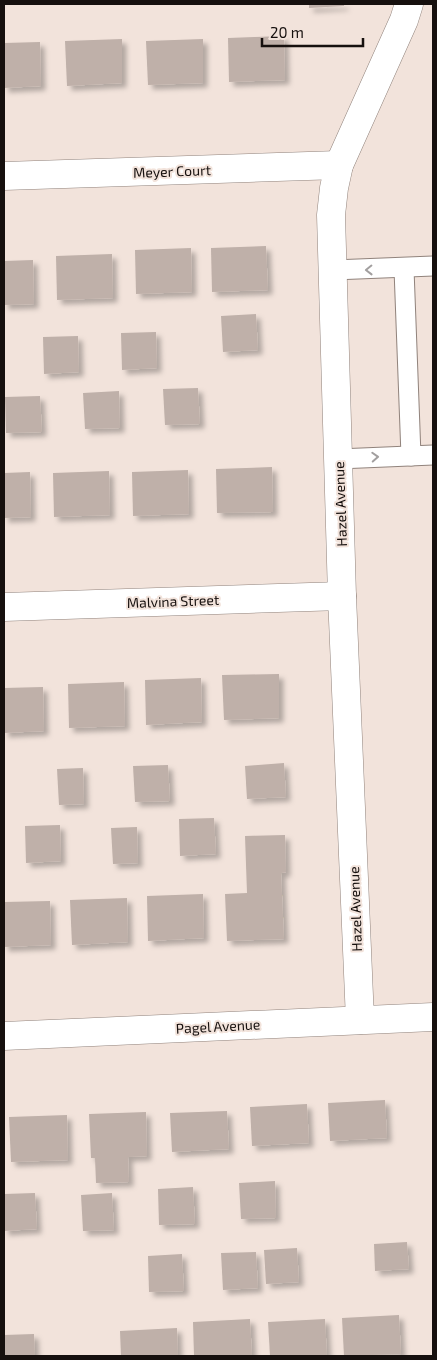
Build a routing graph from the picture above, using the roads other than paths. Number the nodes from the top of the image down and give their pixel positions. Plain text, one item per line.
1 (409, 4) edge
2 (339, 165) junction
3 (4, 176) edge
4 (433, 266) edge
5 (404, 268) junction
6 (333, 270) junction
7 (433, 454) edge
8 (412, 456) junction
9 (338, 459) junction
10 (342, 596) junction
11 (4, 607) edge
12 (433, 1016) edge
13 (360, 1020) junction
14 (4, 1036) edge

1 - 2 street, Hazel Avenue
2 - 3 street, Meyer Court
2 - 6 street, Hazel Avenue
4 - 5 lane
5 -> 6 lane
5 - 8 lane
6 - 9 street, Hazel Avenue
7 - 8 lane
9 -> 8 lane
9 - 10 street, Hazel Avenue
10 - 11 street, Malvina Street
10 - 13 street, Hazel Avenue
12 - 13 street, Pagel Avenue
13 - 14 street, Pagel Avenue

